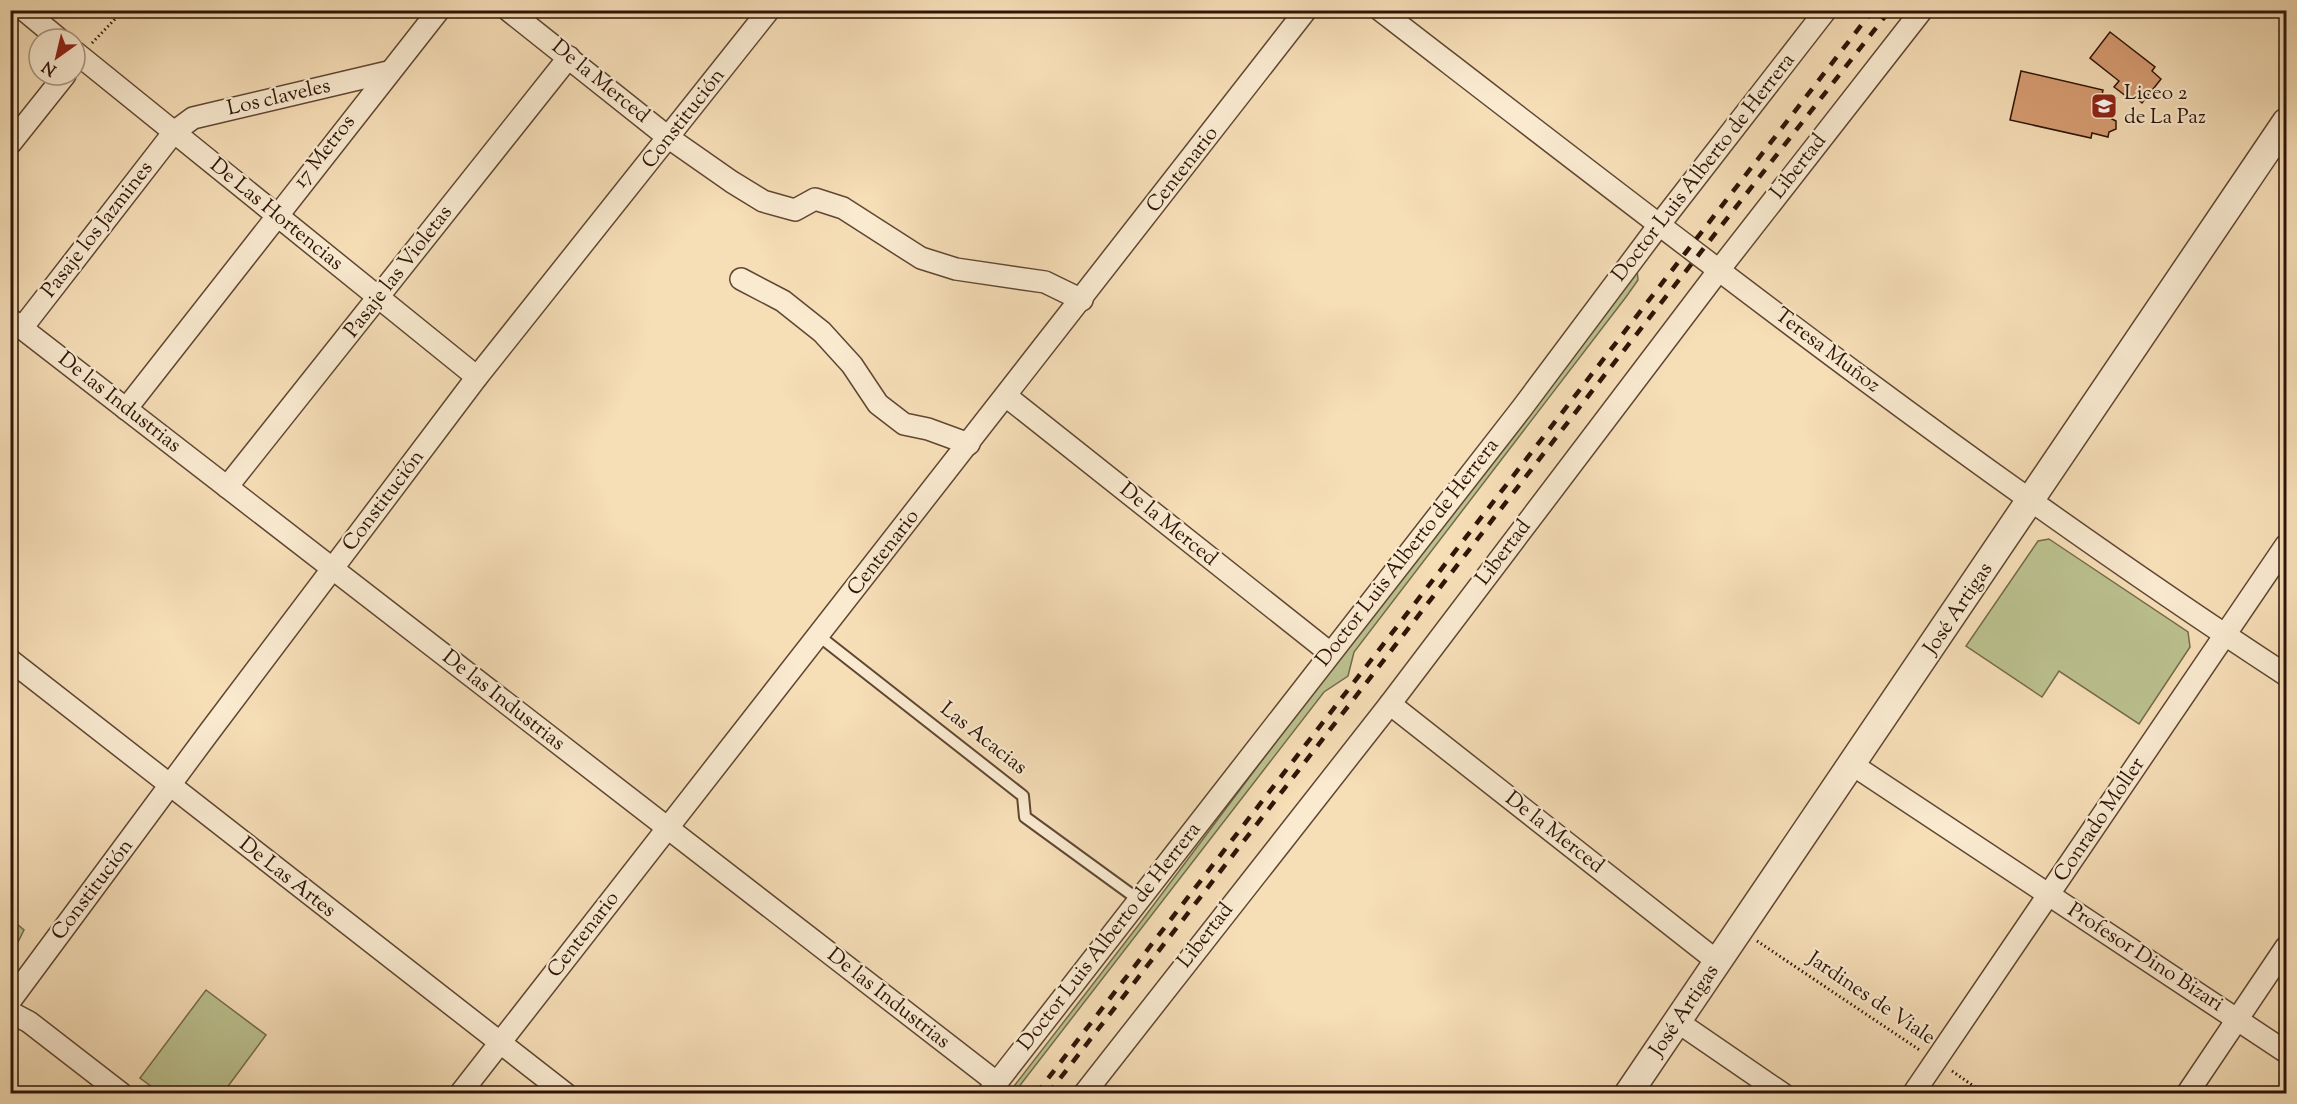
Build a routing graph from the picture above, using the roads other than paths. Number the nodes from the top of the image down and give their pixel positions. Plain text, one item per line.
1 (24, 10) edge
2 (439, 10) edge
3 (508, 10) edge
4 (769, 10) edge
5 (1306, 10) edge
6 (1380, 10) edge
7 (1826, 10) edge
8 (1922, 10) edge
9 (45, 27) edge
10 (569, 57) junction
11 (87, 64) edge
12 (388, 72) junction
13 (55, 87) edge
14 (2286, 123) edge
15 (174, 132) junction
16 (669, 138) junction
17 (10, 144) edge
18 (276, 215) junction
19 (1659, 225) junction
20 (1719, 270) junction
21 (741, 279) dead end
22 (379, 298) junction
23 (1082, 300) junction
24 (16, 323) edge
25 (477, 377) junction
26 (1006, 396) junction
27 (126, 409) junction
28 (969, 444) junction
29 (227, 487) junction
30 (2031, 502) junction
31 (2286, 545) edge
32 (333, 568) junction
33 (2226, 635) junction
34 (819, 636) junction
35 (1330, 653) junction
36 (10, 660) edge
37 (2286, 675) edge
38 (1390, 704) junction
39 (1853, 765) junction
40 (170, 786) junction
41 (668, 830) junction
42 (2049, 895) junction
43 (1139, 900) junction
44 (2286, 947) edge
45 (1718, 962) junction
46 (10, 1001) edge
47 (10, 1012) edge
48 (2237, 1019) junction
49 (1678, 1022) junction
50 (500, 1042) junction
51 (2286, 1052) edge
52 (992, 1088) edge
53 (122, 1094) edge
54 (460, 1094) edge
55 (566, 1094) edge
56 (1084, 1094) edge
57 (1628, 1094) edge
58 (1784, 1094) edge
59 (1913, 1094) edge
60 (2187, 1094) edge

1 - 9 street
2 - 12 street, 17 Metros
3 - 10 street, De la Merced
4 - 16 street, Constitución
5 - 23 street, Centenario
6 - 19 street, Teresa Muñoz
7 - 19 street, Doctor Luis Alberto de Herrera
8 - 20 street, Libertad
10 - 16 street, De la Merced
10 - 22 street, Pasaje las Violetas
11 - 15 street, De Las Hortencias
12 - 15 street, Los claveles
12 - 18 street, 17 Metros
13 - 17 street
14 - 30 street, José Artigas
15 - 18 street, De Las Hortencias
15 - 24 street, Pasaje los Jazmines
16 - 23 street, De la Merced
16 - 25 street, Constitución
18 - 22 street, De Las Hortencias
18 - 27 street, 17 Metros
19 - 20 street, Teresa Muñoz
19 - 35 street, Doctor Luis Alberto de Herrera
20 - 30 street, Teresa Muñoz
20 - 38 street, Libertad
21 - 28 street
22 - 25 street, De Las Hortencias
22 - 29 street, Pasaje las Violetas
23 - 26 street, Centenario
24 - 27 street, De las Industrias
25 - 32 street, Constitución
26 - 28 street, Centenario
26 - 35 street, De la Merced
27 - 29 street, De las Industrias
28 - 34 street, Centenario
29 - 32 street, De las Industrias
30 - 33 street, Teresa Muñoz
30 - 39 street, José Artigas
31 - 33 street, Conrado Moller
32 - 40 street, Constitución
32 - 41 street, De las Industrias
33 - 37 street, Teresa Muñoz
33 - 42 street, Conrado Moller
34 - 41 street, Centenario
34 - 43 lane, Las Acacias
35 - 43 street, Doctor Luis Alberto de Herrera
36 - 40 street, De Las Artes
38 - 45 street, De la Merced
38 - 56 street, Libertad
39 - 42 street, Profesor Dino Bizari
39 - 45 street, José Artigas
40 - 46 street, Constitución
40 - 50 street, De Las Artes
41 - 50 street, Centenario
41 - 52 street, De las Industrias
42 - 48 street, Profesor Dino Bizari
42 - 59 street, Conrado Moller
43 - 52 street, Doctor Luis Alberto de Herrera
44 - 48 street
45 - 49 street, José Artigas
47 - 53 street
48 - 51 street, Profesor Dino Bizari
48 - 60 street
49 - 57 street, José Artigas
49 - 58 street
50 - 54 street, Centenario
50 - 55 street, De Las Artes

